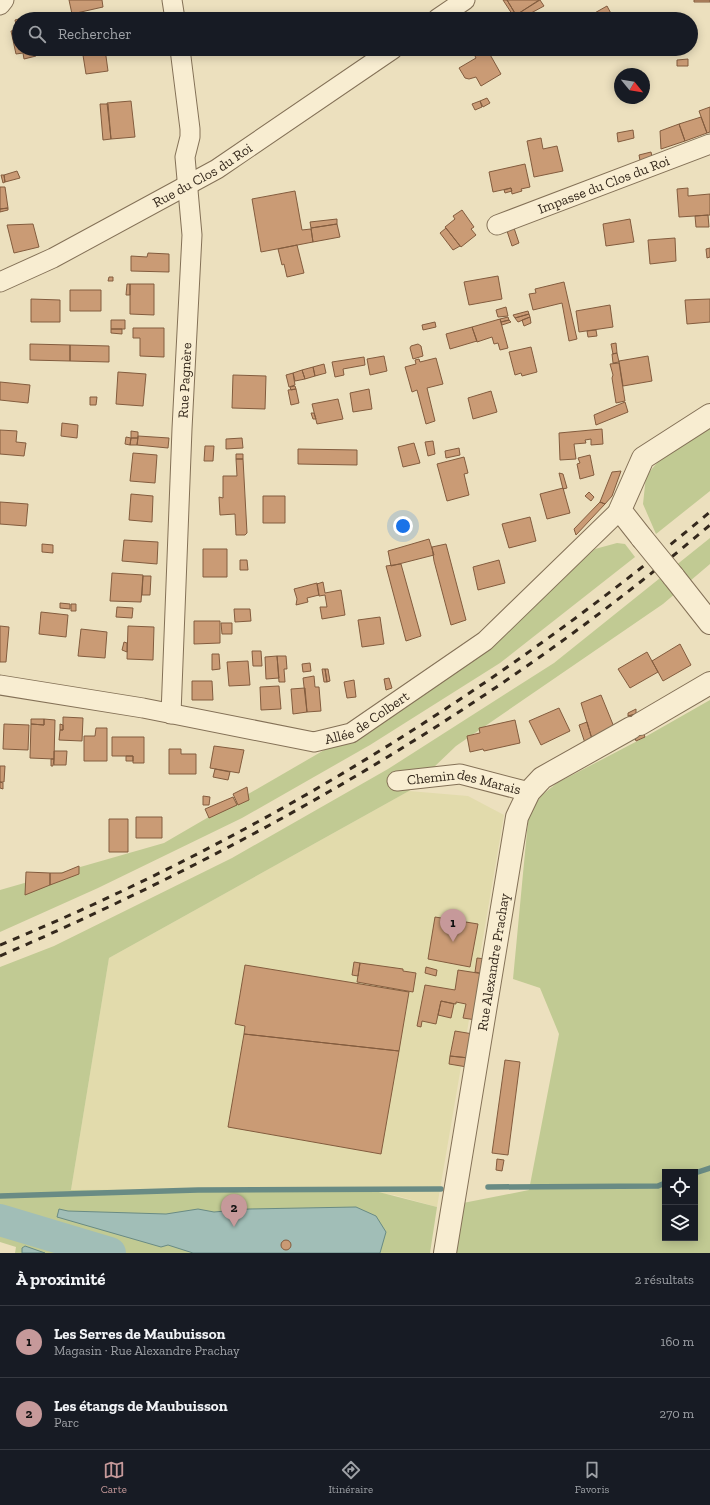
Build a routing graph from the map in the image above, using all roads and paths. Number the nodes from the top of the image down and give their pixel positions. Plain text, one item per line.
1 (4, 0) edge
2 (172, 0) edge
3 (465, 0) edge
4 (0, 6) edge
5 (174, 12) edge
6 (447, 12) edge
7 (181, 56) edge
8 (383, 56) edge
9 (710, 144) edge
10 (187, 184) junction
11 (497, 225) dead end
12 (0, 282) edge
13 (710, 415) edge
14 (620, 510) junction
15 (710, 623) edge
16 (710, 683) edge
17 (0, 685) edge
18 (171, 714) junction
19 (397, 781) dead end
20 (529, 792) junction
21 (445, 1253) edge

1 - 4 street
2 - 5 street
3 - 6 street
7 - 10 street, Rue Pagnère
8 - 10 street, Rue du Clos du Roi
9 - 11 street, Impasse du Clos du Roi
10 - 12 street, Rue du Clos du Roi
10 - 18 street, Rue Pagnère
13 - 14 street
14 - 15 street, bridge
14 - 18 street, Allée de Colbert
16 - 20 street, Rue Alexandre Prachay
17 - 18 street, Allée de Colbert
19 - 20 street, Chemin des Marais
20 - 21 street, Rue Alexandre Prachay

